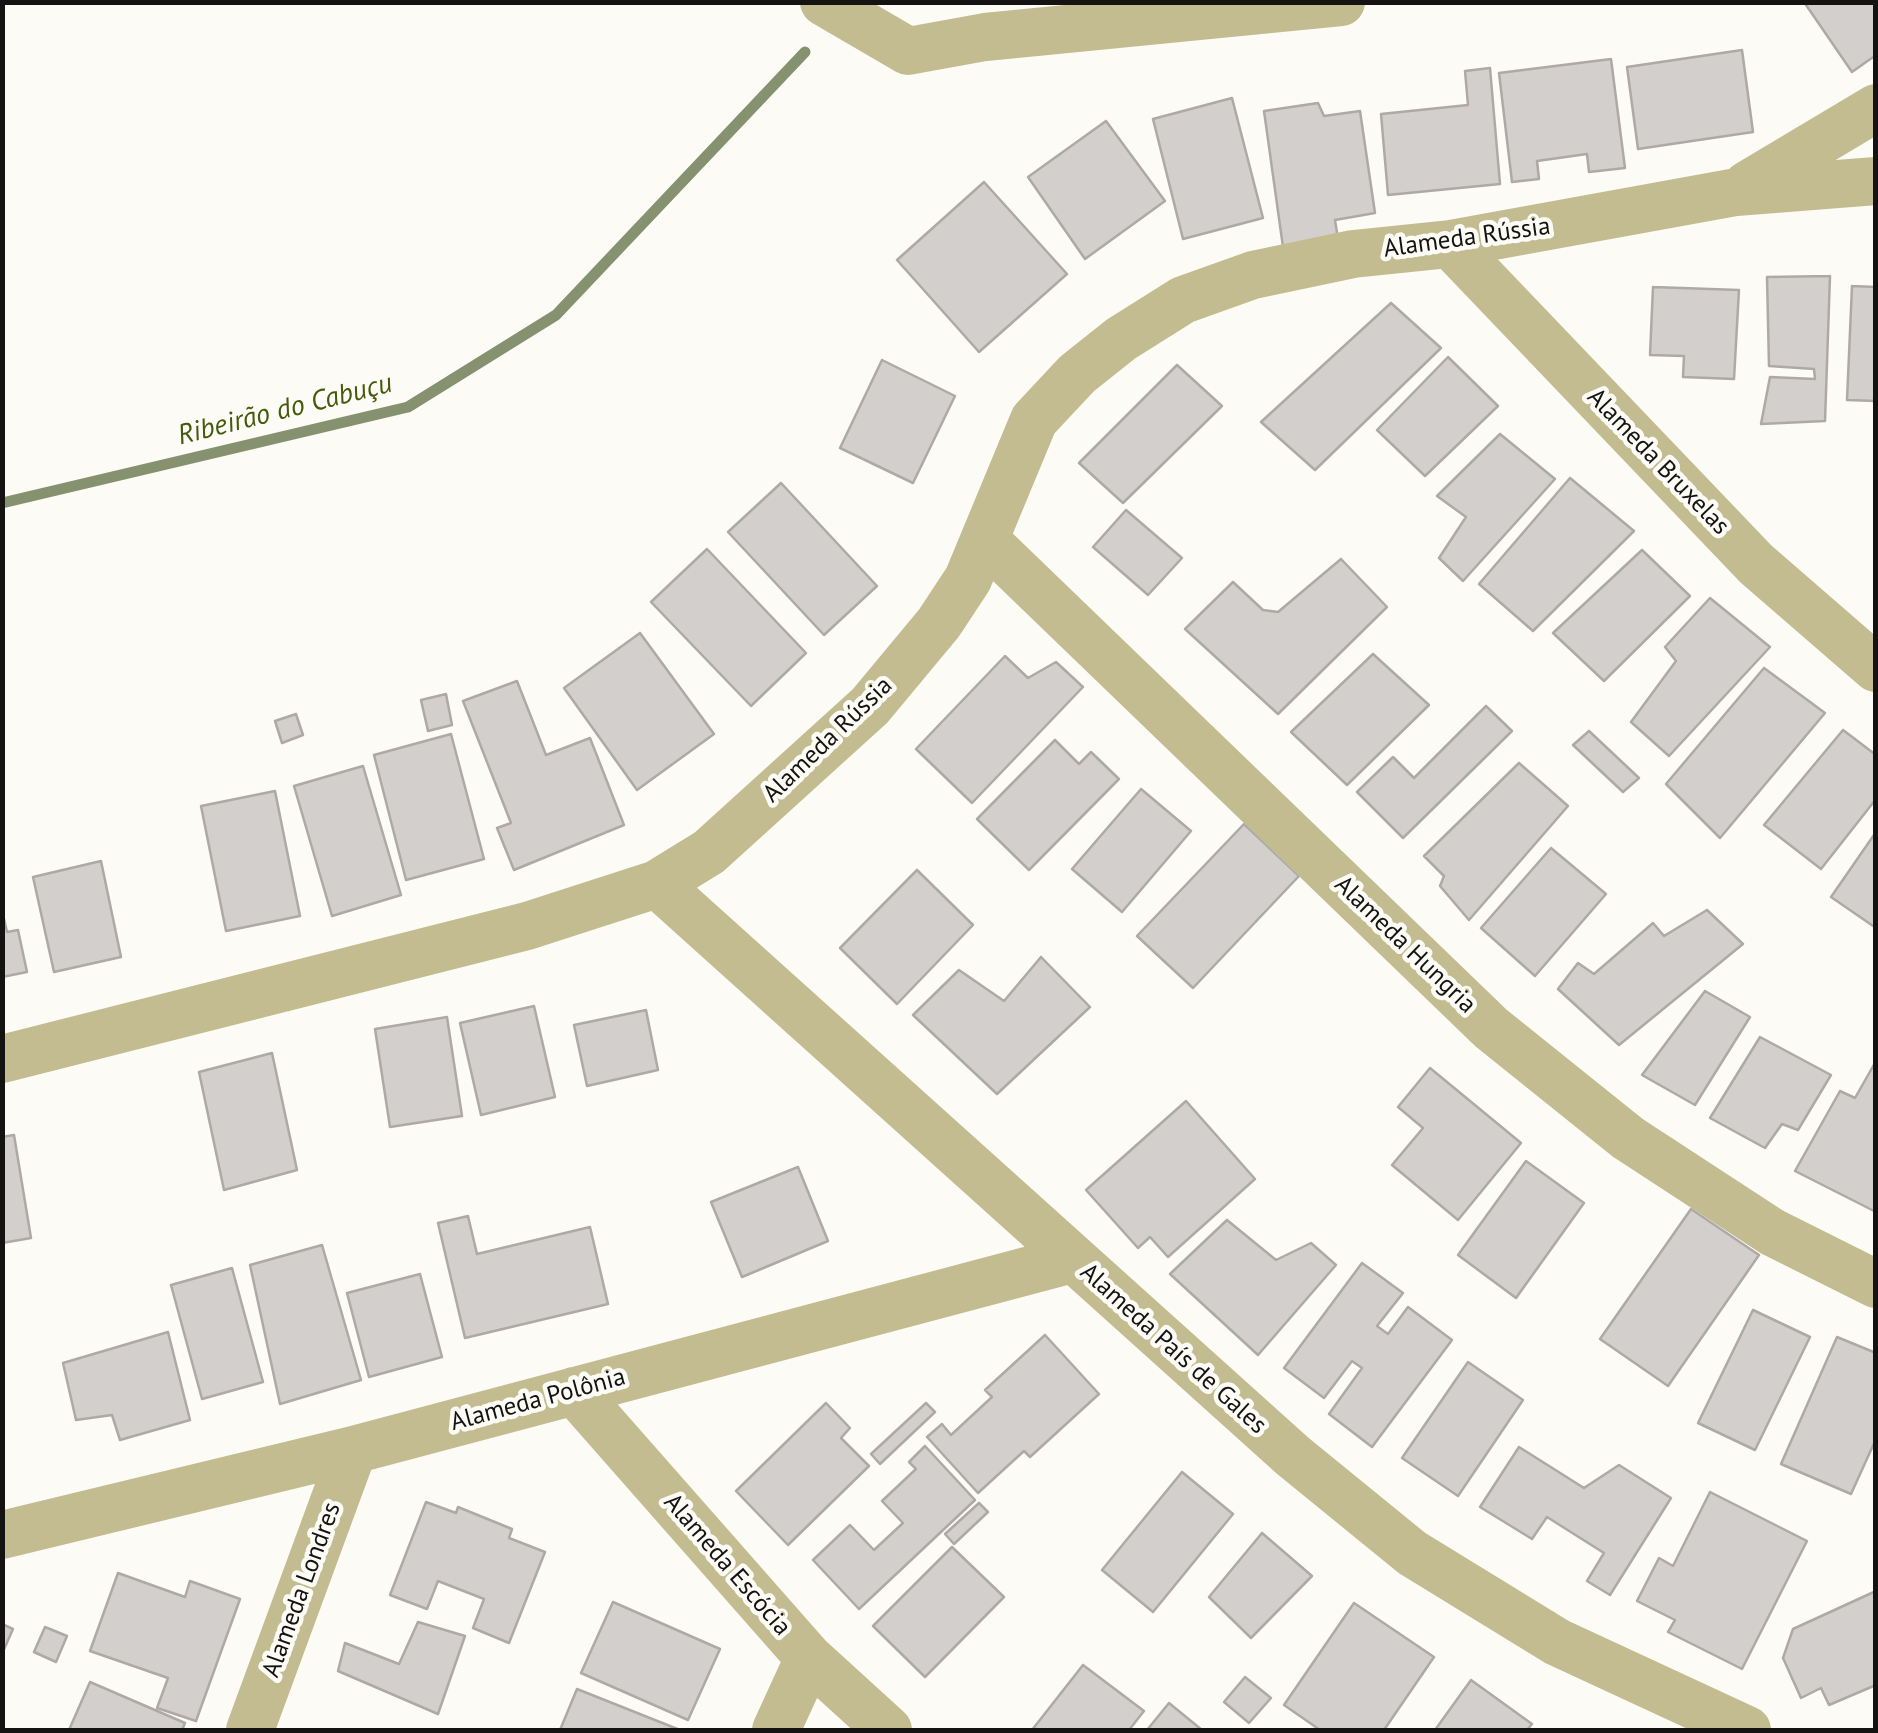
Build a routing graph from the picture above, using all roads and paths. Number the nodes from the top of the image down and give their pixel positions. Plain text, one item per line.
1 (824, 2) edge
2 (1341, 2) edge
3 (1876, 108) edge
4 (1876, 180) edge
5 (1736, 192) junction
6 (1450, 244) junction
7 (986, 541) junction
8 (1876, 668) edge
9 (657, 884) junction
10 (2, 1059) edge
11 (1072, 1259) junction
12 (1876, 1284) edge
13 (574, 1390) junction
14 (353, 1450) junction
15 (2, 1536) edge
16 (809, 1658) junction
17 (250, 1730) edge
18 (776, 1730) edge
19 (888, 1730) edge
20 (1747, 1730) edge

1 - 2 street
3 - 5 street, Alameda Rússia
4 - 5 street, Alameda Rússia
5 - 6 street, Alameda Rússia
6 - 7 street, Alameda Rússia
6 - 8 street, Alameda Bruxelas
7 - 9 street, Alameda Rússia
7 - 12 street, Alameda Hungria
9 - 10 street, Alameda Rússia
9 - 11 street, Alameda País de Gales
11 - 13 street, Alameda Polônia
11 - 20 street, Alameda País de Gales
13 - 14 street, Alameda Polônia
13 - 16 street, Alameda Escócia
14 - 15 street, Alameda Polônia
14 - 17 street, Alameda Londres
16 - 18 street
16 - 19 street, Alameda Escócia

